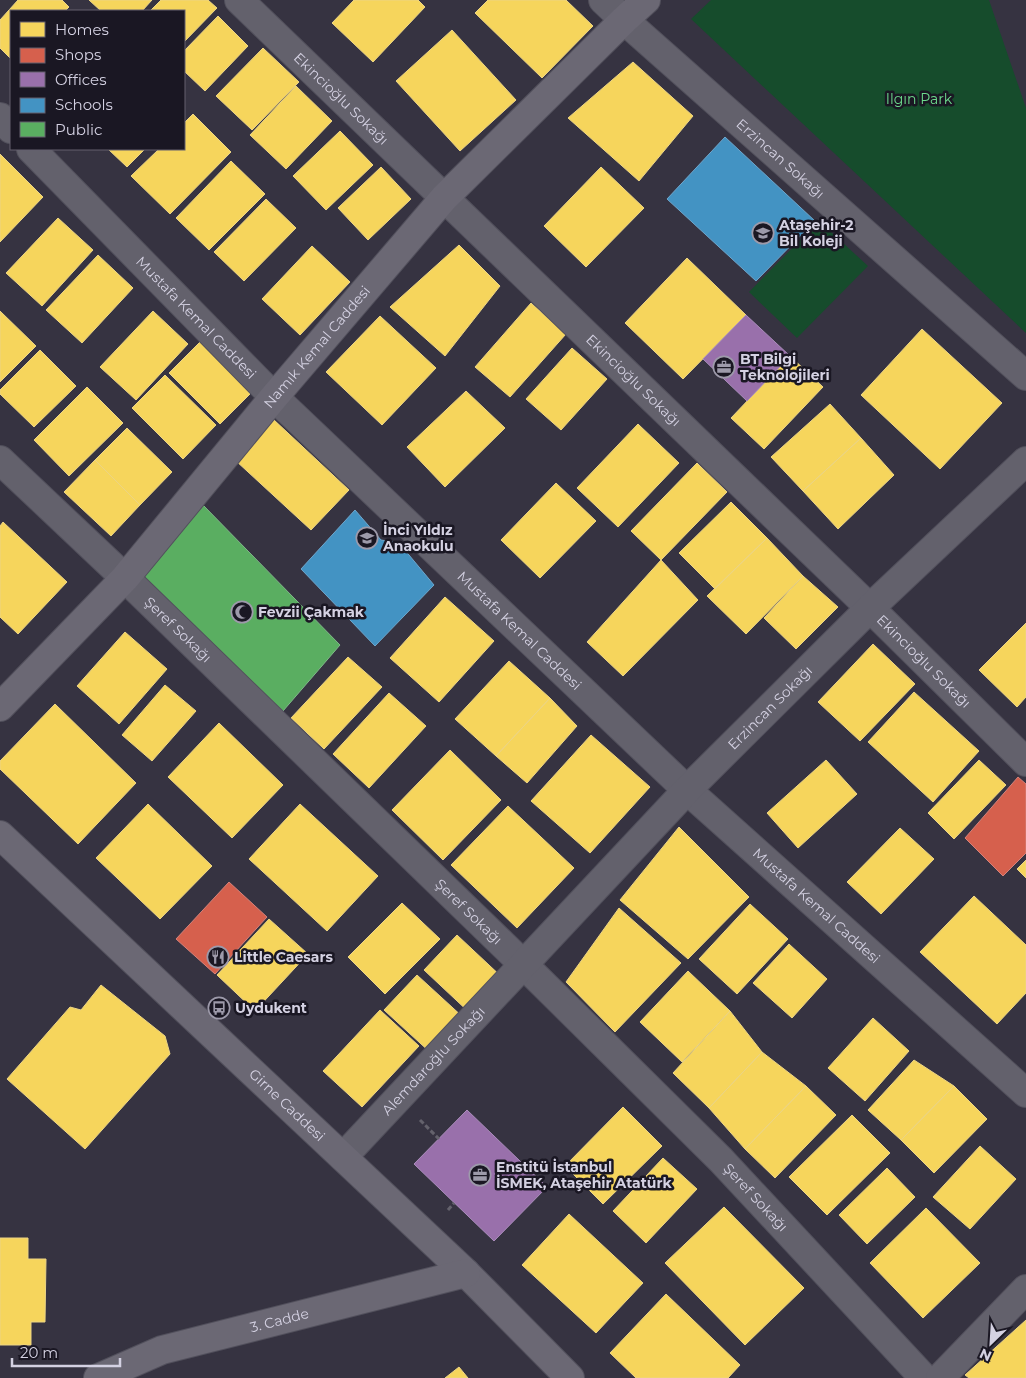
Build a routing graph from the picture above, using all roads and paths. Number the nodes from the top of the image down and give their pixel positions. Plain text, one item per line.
1 (239, 0) edge
2 (603, 0) edge
3 (646, 0) edge
4 (624, 20) junction
5 (0, 117) edge
6 (10, 128) edge
7 (32, 150) edge
8 (444, 198) junction
9 (1026, 376) edge
10 (274, 397) junction
11 (0, 460) edge
12 (1026, 461) edge
13 (125, 578) junction
14 (870, 608) junction
15 (0, 707) edge
16 (1026, 762) edge
17 (687, 790) junction
18 (0, 835) edge
19 (523, 964) junction
20 (1026, 1093) edge
21 (415, 1115) dead end
22 (439, 1139) dead end
23 (343, 1157) junction
24 (466, 1273) junction
25 (1026, 1289) edge
26 (98, 1378) edge
27 (570, 1378) edge
28 (924, 1378) edge
29 (940, 1378) edge

1 - 8 street, Ekincioğlu Sokağı
2 - 4 street, Erzincan Sokağı
3 - 4 street, Namık Kemal Caddesi
4 - 8 street, Namık Kemal Caddesi
4 - 9 street, Erzincan Sokağı
5 - 6 street
7 - 10 street, Mustafa Kemal Caddesi
8 - 10 street, Namık Kemal Caddesi
8 - 14 street, Ekincioğlu Sokağı
10 - 13 street, Namık Kemal Caddesi
10 - 17 street, Mustafa Kemal Caddesi
11 - 13 street, Şeref Sokağı
12 - 14 street, Erzincan Sokağı
13 - 15 street, Namık Kemal Caddesi
13 - 19 street, Şeref Sokağı
14 - 16 street, Ekincioğlu Sokağı
14 - 17 street, Erzincan Sokağı
17 - 19 street, Erzincan Sokağı
17 - 20 street, Mustafa Kemal Caddesi
18 - 23 street, Girne Caddesi
19 - 23 street, Alemdaroğlu Sokağı
19 - 28 street, Şeref Sokağı
21 - 22 path
23 - 24 street, Girne Caddesi
24 - 26 street, 3. Cadde
24 - 27 street, Girne Caddesi
25 - 29 street

